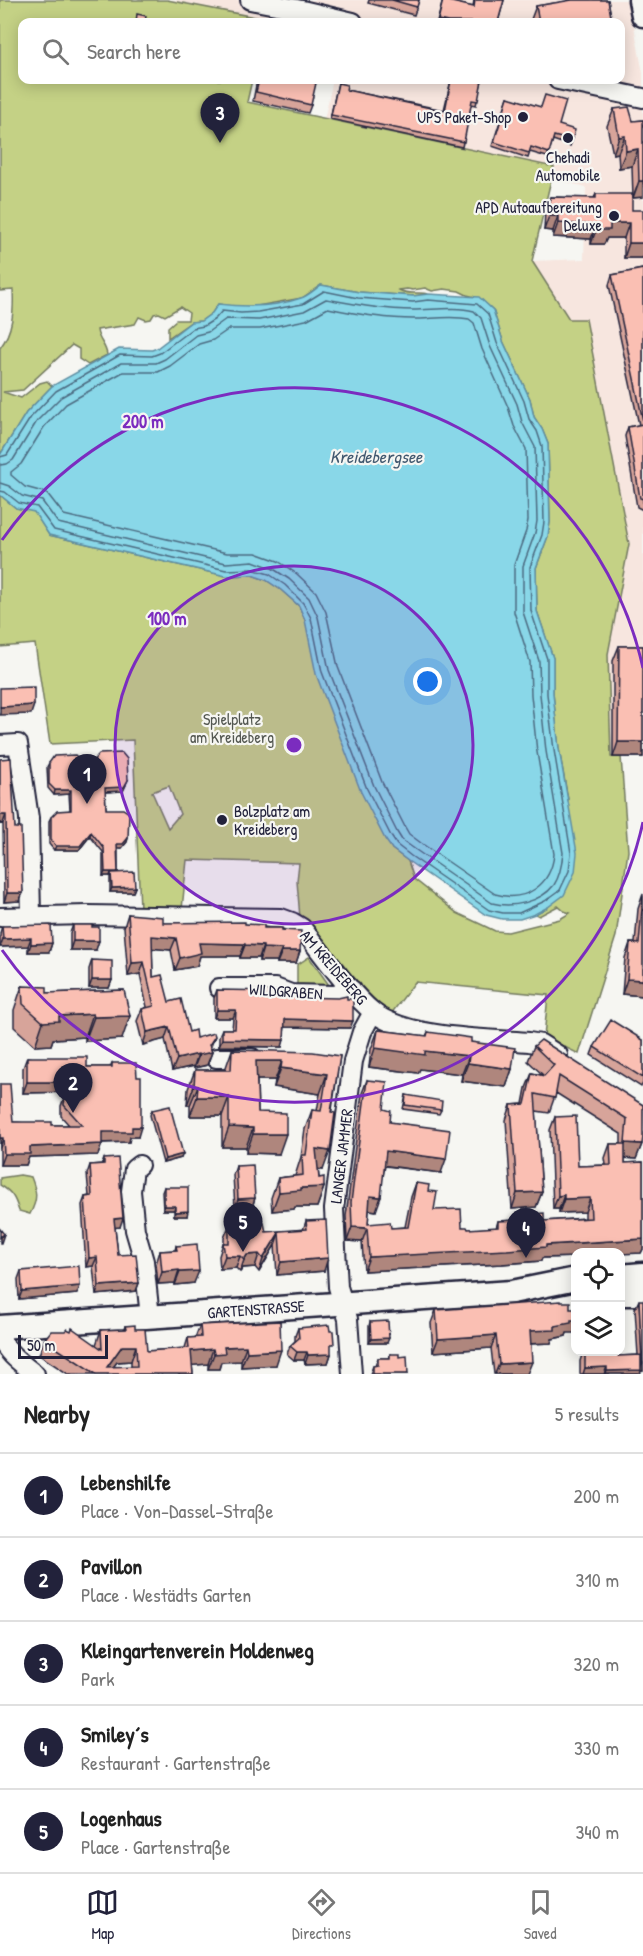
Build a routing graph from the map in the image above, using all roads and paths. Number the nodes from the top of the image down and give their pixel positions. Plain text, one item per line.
1 (250, 0) edge
2 (640, 0) edge
3 (643, 15) edge
4 (336, 18) edge
5 (577, 84) edge
6 (643, 98) edge
7 (0, 745) edge
8 (31, 916) junction
9 (0, 917) edge
10 (219, 988) edge
11 (352, 990) junction
12 (373, 1012) junction
13 (216, 1058) dead end
14 (268, 1059) edge
15 (332, 1061) edge
16 (353, 1061) junction
17 (571, 1065) edge
18 (139, 1165) dead end
19 (643, 1274) edge
20 (625, 1276) edge
21 (571, 1280) edge
22 (512, 1292) junction
23 (625, 1294) edge
24 (643, 1294) edge
25 (571, 1295) edge
26 (344, 1303) junction
27 (150, 1317) junction
28 (0, 1327) edge
29 (0, 1336) edge
30 (35, 1374) edge
31 (352, 1374) edge

1 - 4 street
2 - 3 main road
5 - 6 street
7 - 8 street
8 - 9 street, AM KREIDEBERG
8 - 11 street, AM KREIDEBERG
10 - 11 street, WILDGRABEN
11 - 12 street, AM KREIDEBERG
12 - 16 street, LANGER JAMMER
12 - 17 street, AM KREIDEBERG
13 - 14 street
15 - 16 street
16 - 26 street, LANGER JAMMER
18 - 27 street
19 - 20 main road
21 - 22 main road, GARTENSTRASSE
22 - 25 main road, GARTENSTRASSE
22 - 26 main road, GARTENSTRASSE
23 - 24 main road
26 - 27 main road, GARTENSTRASSE
26 - 31 street, LANGER JAMMER
27 - 28 main road, GARTENSTRASSE
29 - 30 street

